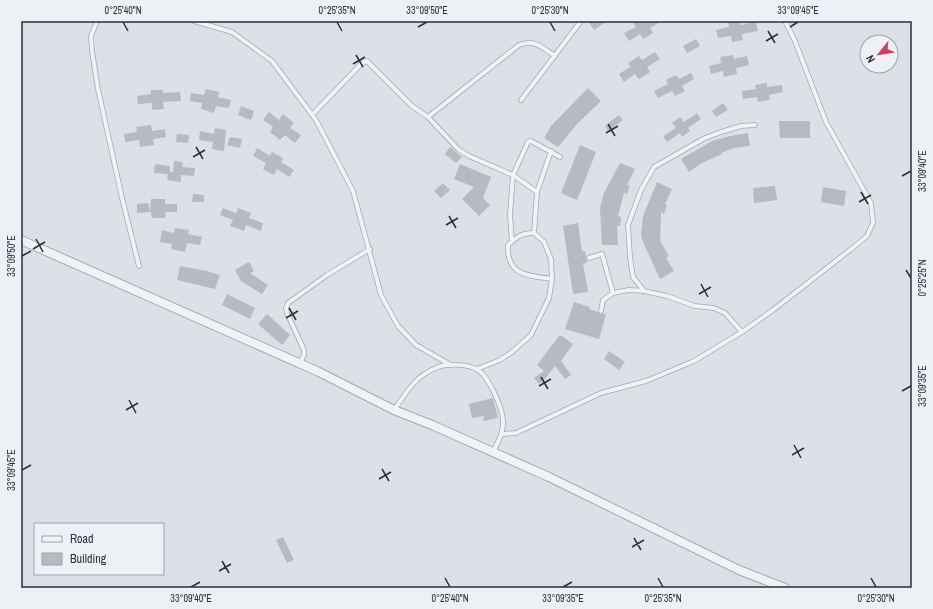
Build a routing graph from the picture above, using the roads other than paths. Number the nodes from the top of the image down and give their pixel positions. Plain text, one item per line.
1 (97, 21) edge
2 (194, 21) edge
3 (581, 21) edge
4 (785, 21) edge
5 (555, 56) junction
6 (521, 100) dead end
7 (312, 114) junction
8 (428, 117) junction
9 (755, 125) dead end
10 (551, 152) junction
11 (560, 157) dead end
12 (513, 175) junction
13 (537, 192) junction
14 (534, 233) junction
15 (21, 240) edge
16 (512, 242) junction
17 (370, 249) junction
18 (589, 258) dead end
19 (138, 266) dead end
20 (552, 279) junction
21 (644, 291) junction
22 (613, 293) junction
23 (601, 311) dead end
24 (742, 332) junction
25 (300, 364) junction
26 (449, 364) junction
27 (477, 369) junction
28 (394, 410) junction
29 (502, 434) junction
30 (493, 452) junction
31 (785, 588) edge

1 - 19 lane
2 - 7 lane
3 - 5 lane
4 - 24 lane
5 - 6 lane
5 - 8 lane
7 - 8 lane
7 - 17 lane
8 - 12 lane
9 - 21 lane
10 - 11 lane
10 - 12 lane
10 - 13 lane
12 - 13 lane
12 - 16 lane
13 - 14 lane
14 - 16 lane
14 - 20 lane
15 - 25 street
16 - 20 lane
17 - 25 lane
17 - 26 lane
18 - 22 lane
20 - 27 lane
21 - 22 lane
21 - 24 lane
22 - 23 lane
24 - 29 lane
25 - 28 street
26 - 27 lane
26 - 28 lane
27 - 29 lane
28 - 30 street
29 - 30 lane
30 - 31 street

